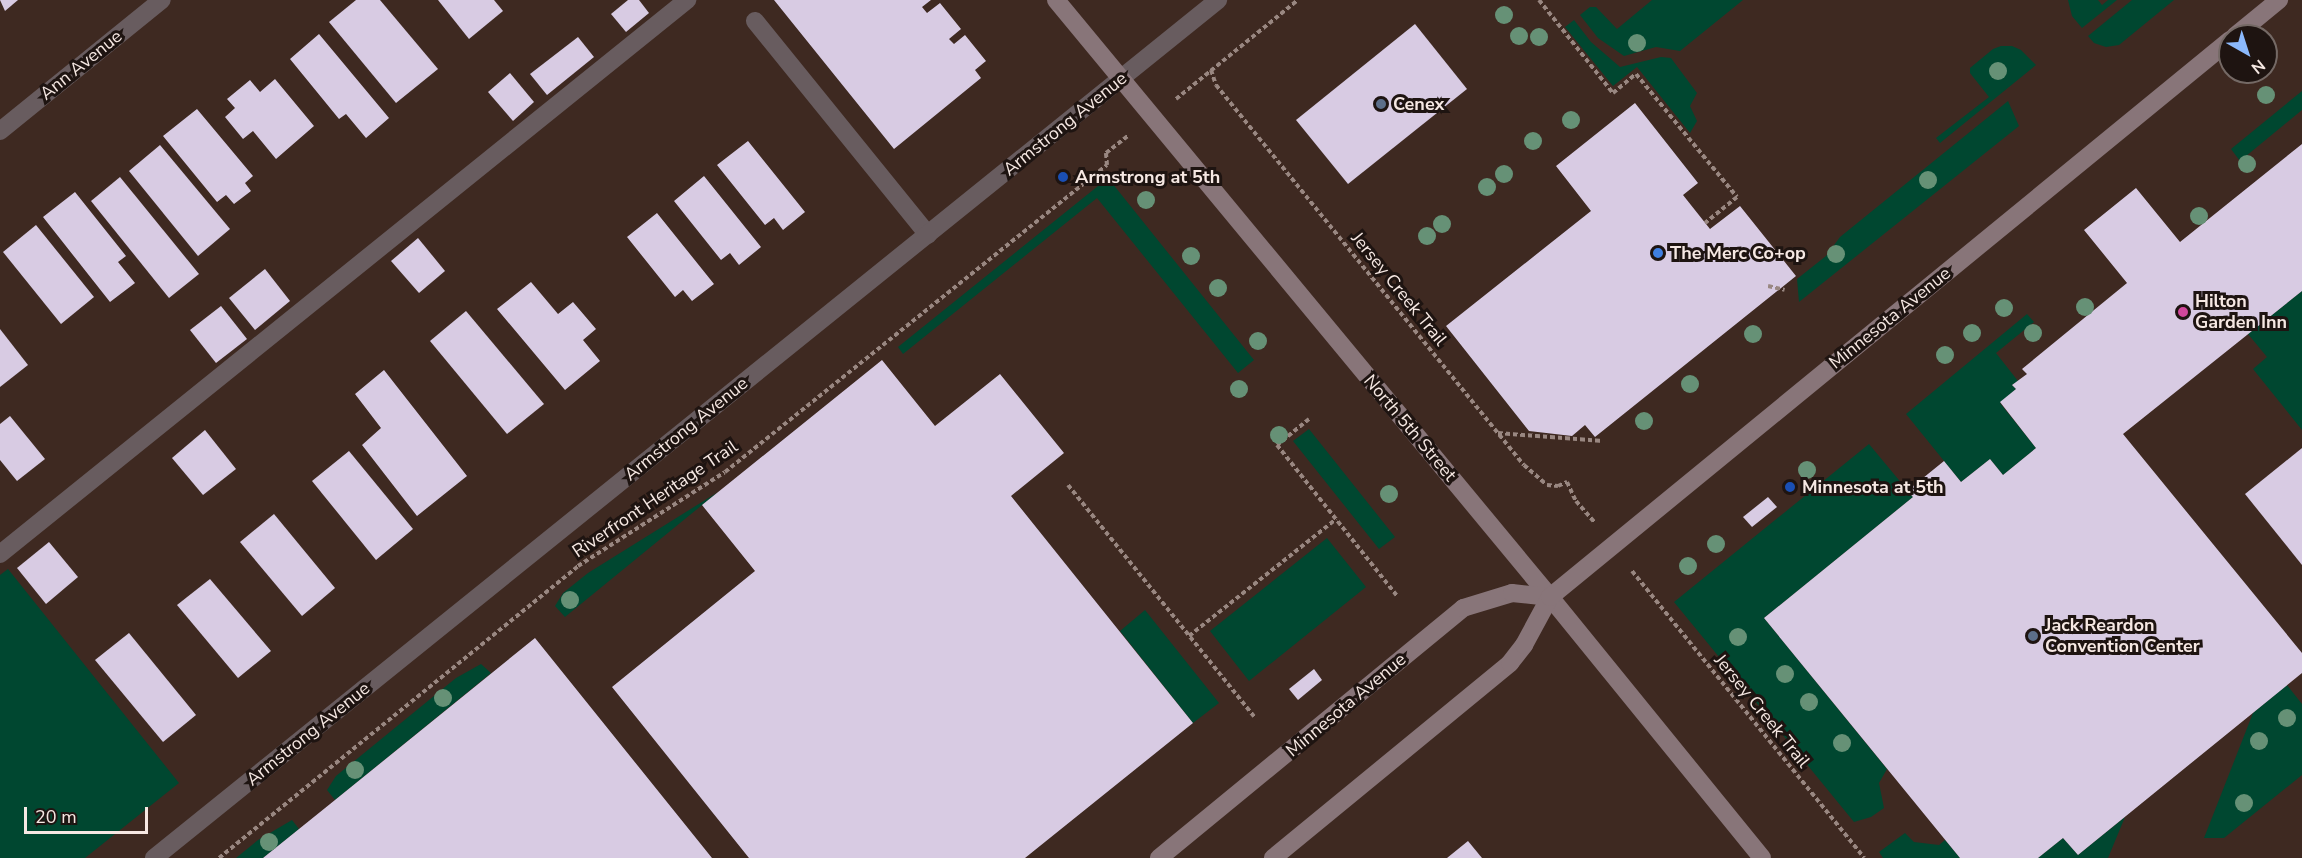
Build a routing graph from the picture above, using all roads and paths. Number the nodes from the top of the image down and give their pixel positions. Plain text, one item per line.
1 (162, 0) edge
2 (687, 0) edge
3 (1056, 0) edge
4 (1218, 0) edge
5 (1298, 0) edge
6 (1539, 0) edge
7 (2279, 0) edge
8 (755, 21) dead end
9 (2250, 24) edge
10 (2218, 50) edge
11 (1211, 70) junction
12 (1204, 76) dead end
13 (1120, 80) junction
14 (0, 131) edge
15 (1106, 153) dead end
16 (1705, 223) dead end
17 (928, 235) junction
18 (1768, 286) dead end
19 (1785, 290) dead end
20 (1309, 419) dead end
21 (1497, 433) junction
22 (1603, 441) dead end
23 (1068, 485) dead end
24 (1576, 501) dead end
25 (1336, 519) junction
26 (0, 554) edge
27 (1639, 580) dead end
28 (1397, 596) dead end
29 (1550, 597) junction
30 (1189, 636) junction
31 (1254, 717) dead end
32 (154, 858) edge
33 (219, 858) edge
34 (1159, 858) edge
35 (1273, 858) edge
36 (1762, 858) edge
37 (1864, 858) edge

1 - 14 street, Ann Avenue
2 - 26 street
3 - 13 main road, North 5th Street
4 - 13 street, Armstrong Avenue
5 - 11 path
6 - 16 path
7 - 9 main road
8 - 17 street
10 - 29 main road, Minnesota Avenue
11 - 12 path
11 - 21 path, Jersey Creek Trail
13 - 17 street, Armstrong Avenue
13 - 29 main road, North 5th Street
15 - 33 path, Riverfront Heritage Trail
17 - 32 street, Armstrong Avenue
18 - 19 path
20 - 25 path
21 - 22 path
21 - 24 path, Jersey Creek Trail
23 - 30 path
25 - 28 path
25 - 30 path
27 - 37 path, Jersey Creek Trail
29 - 34 main road, Minnesota Avenue
29 - 35 main road, Minnesota Avenue
29 - 36 main road, North 5th Street
30 - 31 path

